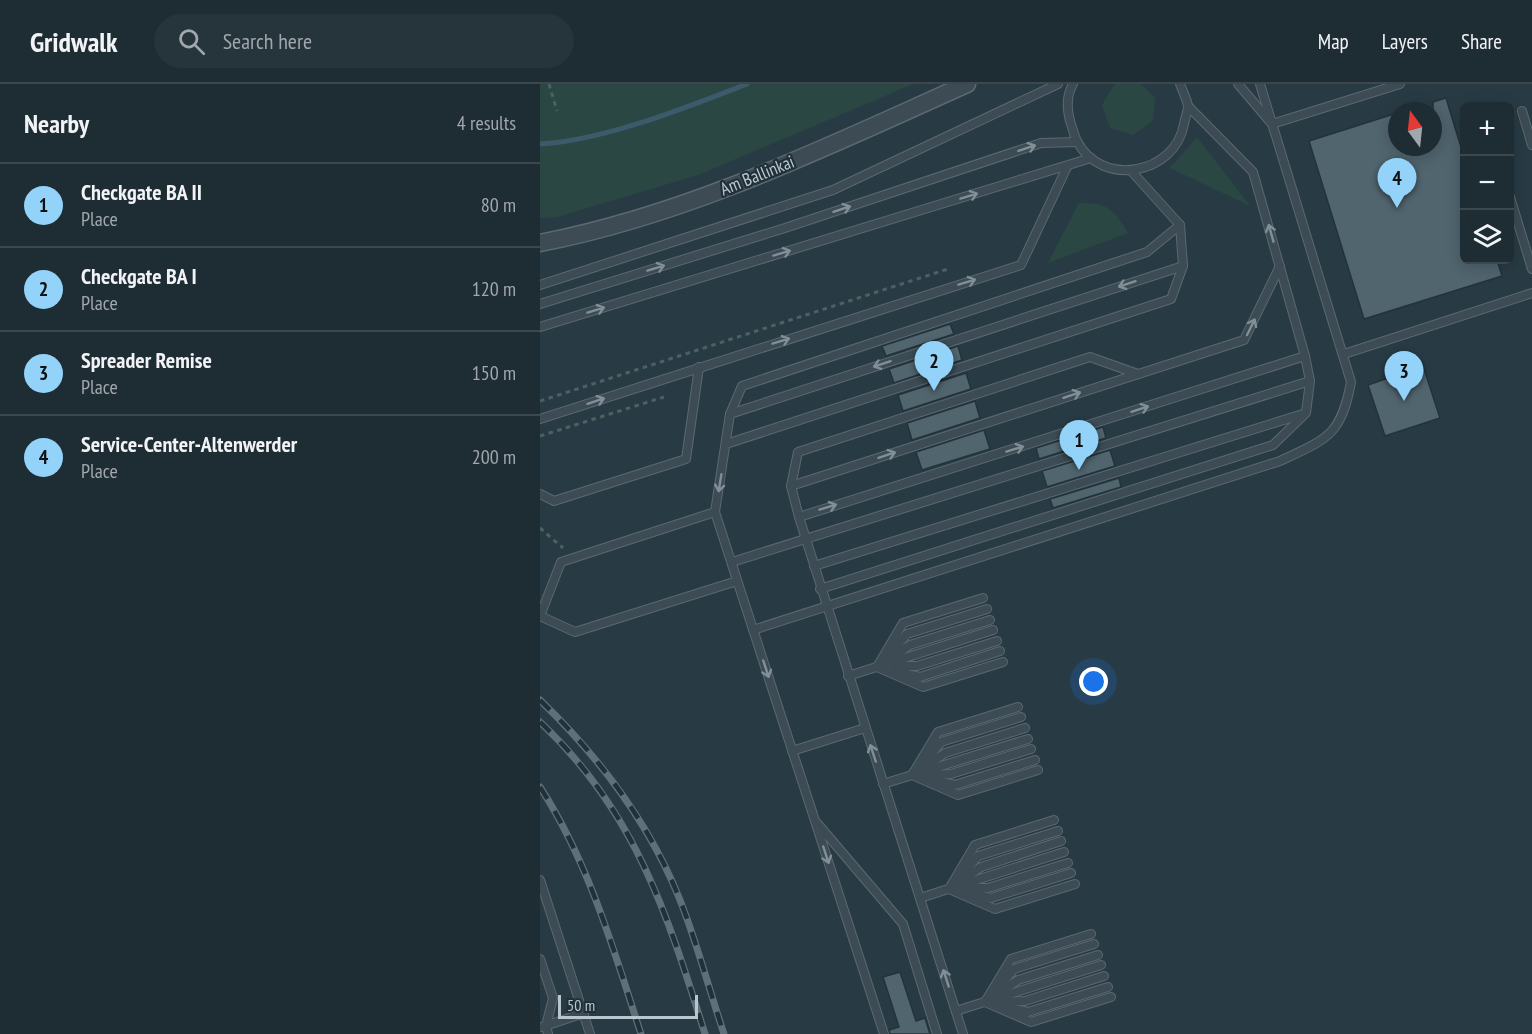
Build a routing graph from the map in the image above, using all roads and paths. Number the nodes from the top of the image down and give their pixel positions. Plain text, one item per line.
1 (549, 84) edge
2 (967, 84) edge
3 (1058, 84) edge
4 (1073, 84) edge
5 (1180, 84) edge
6 (1238, 84) edge
7 (1260, 84) edge
8 (1400, 84) edge
9 (1188, 106) junction
10 (556, 111) dead end
11 (1522, 111) dead end
12 (1272, 124) junction
13 (1077, 142) junction
14 (1532, 145) edge
15 (1091, 158) junction
16 (1067, 166) junction
17 (1133, 172) junction
18 (1513, 210) edge
19 (1180, 225) junction
20 (540, 243) edge
21 (1183, 266) junction
22 (1280, 266) junction
23 (951, 268) dead end
24 (1532, 269) edge
25 (540, 285) edge
26 (1532, 293) edge
27 (540, 304) edge
28 (540, 327) edge
29 (1344, 354) junction
30 (1305, 356) junction
31 (699, 367) junction
32 (1138, 374) junction
33 (1310, 381) junction
34 (664, 397) dead end
35 (540, 400) edge
36 (1306, 413) junction
37 (730, 414) junction
38 (540, 419) edge
39 (540, 436) edge
40 (726, 444) junction
41 (791, 486) junction
42 (540, 494) edge
43 (715, 512) junction
44 (798, 516) junction
45 (540, 528) edge
46 (805, 539) junction
47 (561, 562) junction
48 (732, 562) junction
49 (814, 566) junction
50 (737, 581) junction
51 (820, 589) junction
52 (983, 598) dead end
53 (826, 607) junction
54 (987, 609) dead end
55 (990, 620) dead end
56 (753, 630) junction
57 (993, 630) dead end
58 (997, 641) dead end
59 (1000, 651) dead end
60 (1003, 662) dead end
61 (877, 667) junction
62 (848, 676) junction
63 (1018, 706) dead end
64 (1021, 717) dead end
65 (865, 728) junction
66 (1025, 728) dead end
67 (1028, 739) dead end
68 (1031, 749) dead end
69 (792, 751) junction
70 (1035, 760) dead end
71 (1038, 770) dead end
72 (912, 775) junction
73 (883, 784) junction
74 (814, 820) junction
75 (1054, 820) dead end
76 (1058, 831) dead end
77 (1061, 842) dead end
78 (1064, 852) dead end
79 (1068, 862) dead end
80 (1071, 873) dead end
81 (540, 880) edge
82 (1075, 884) dead end
83 (949, 889) junction
84 (920, 898) junction
85 (1091, 934) dead end
86 (1094, 944) dead end
87 (1098, 955) dead end
88 (540, 959) edge
89 (1101, 965) dead end
90 (1104, 976) dead end
91 (1108, 987) dead end
92 (1111, 997) dead end
93 (986, 1002) junction
94 (956, 1011) junction
95 (584, 1013) junction
96 (545, 1029) edge
97 (591, 1034) edge
98 (884, 1034) edge
99 (937, 1034) edge
100 (963, 1034) edge

1 - 10 path
2 - 20 street, Am Ballinkai
3 - 25 lane
4 - 13 lane
5 - 9 lane
6 - 12 lane
7 - 12 lane
8 - 12 lane
9 - 17 lane
22 -> 9 lane
11 - 14 lane
12 - 29 lane
13 - 15 lane
27 -> 13 lane
15 - 16 lane
15 - 17 lane
28 -> 16 lane
31 -> 16 lane
17 - 19 lane
18 - 24 lane
19 - 21 lane
19 - 37 lane
21 -> 37 lane
21 - 40 lane
22 - 30 lane
32 -> 22 lane
23 - 35 path
26 - 29 lane
29 - 53 lane
30 - 33 lane
44 -> 30 lane
38 -> 31 lane
31 - 42 lane
41 -> 32 lane
32 - 41 lane
33 - 36 lane
33 - 46 lane
34 - 39 path
36 - 49 lane
36 - 51 lane
37 - 40 lane
40 -> 43 lane
41 - 44 lane
43 - 47 lane
43 - 48 lane
44 - 46 lane
45 - 47 path
46 - 48 lane
46 - 49 lane
47 - 50 lane
48 - 50 lane
49 - 51 lane
50 - 56 lane
51 - 53 lane
52 - 61 lane
53 - 56 lane
53 - 62 lane
54 - 61 lane
55 - 61 lane
56 -> 69 lane
57 - 61 lane
58 - 61 lane
59 - 61 lane
60 - 61 lane
61 - 62 lane
62 - 65 lane
63 - 72 lane
64 - 72 lane
65 - 69 lane
73 -> 65 lane
66 - 72 lane
67 - 72 lane
68 - 72 lane
69 - 74 lane
70 - 72 lane
71 - 72 lane
72 - 73 lane
73 - 84 lane
74 -> 98 lane
74 - 99 lane
75 - 83 lane
76 - 83 lane
77 - 83 lane
78 - 83 lane
79 - 83 lane
80 - 83 lane
81 - 95 lane
82 - 83 lane
83 - 84 lane
94 -> 84 lane
85 - 93 lane
86 - 93 lane
87 - 93 lane
88 - 96 lane
89 - 93 lane
90 - 93 lane
91 - 93 lane
92 - 93 lane
93 - 94 lane
94 - 100 lane
95 - 96 lane
95 - 97 lane

